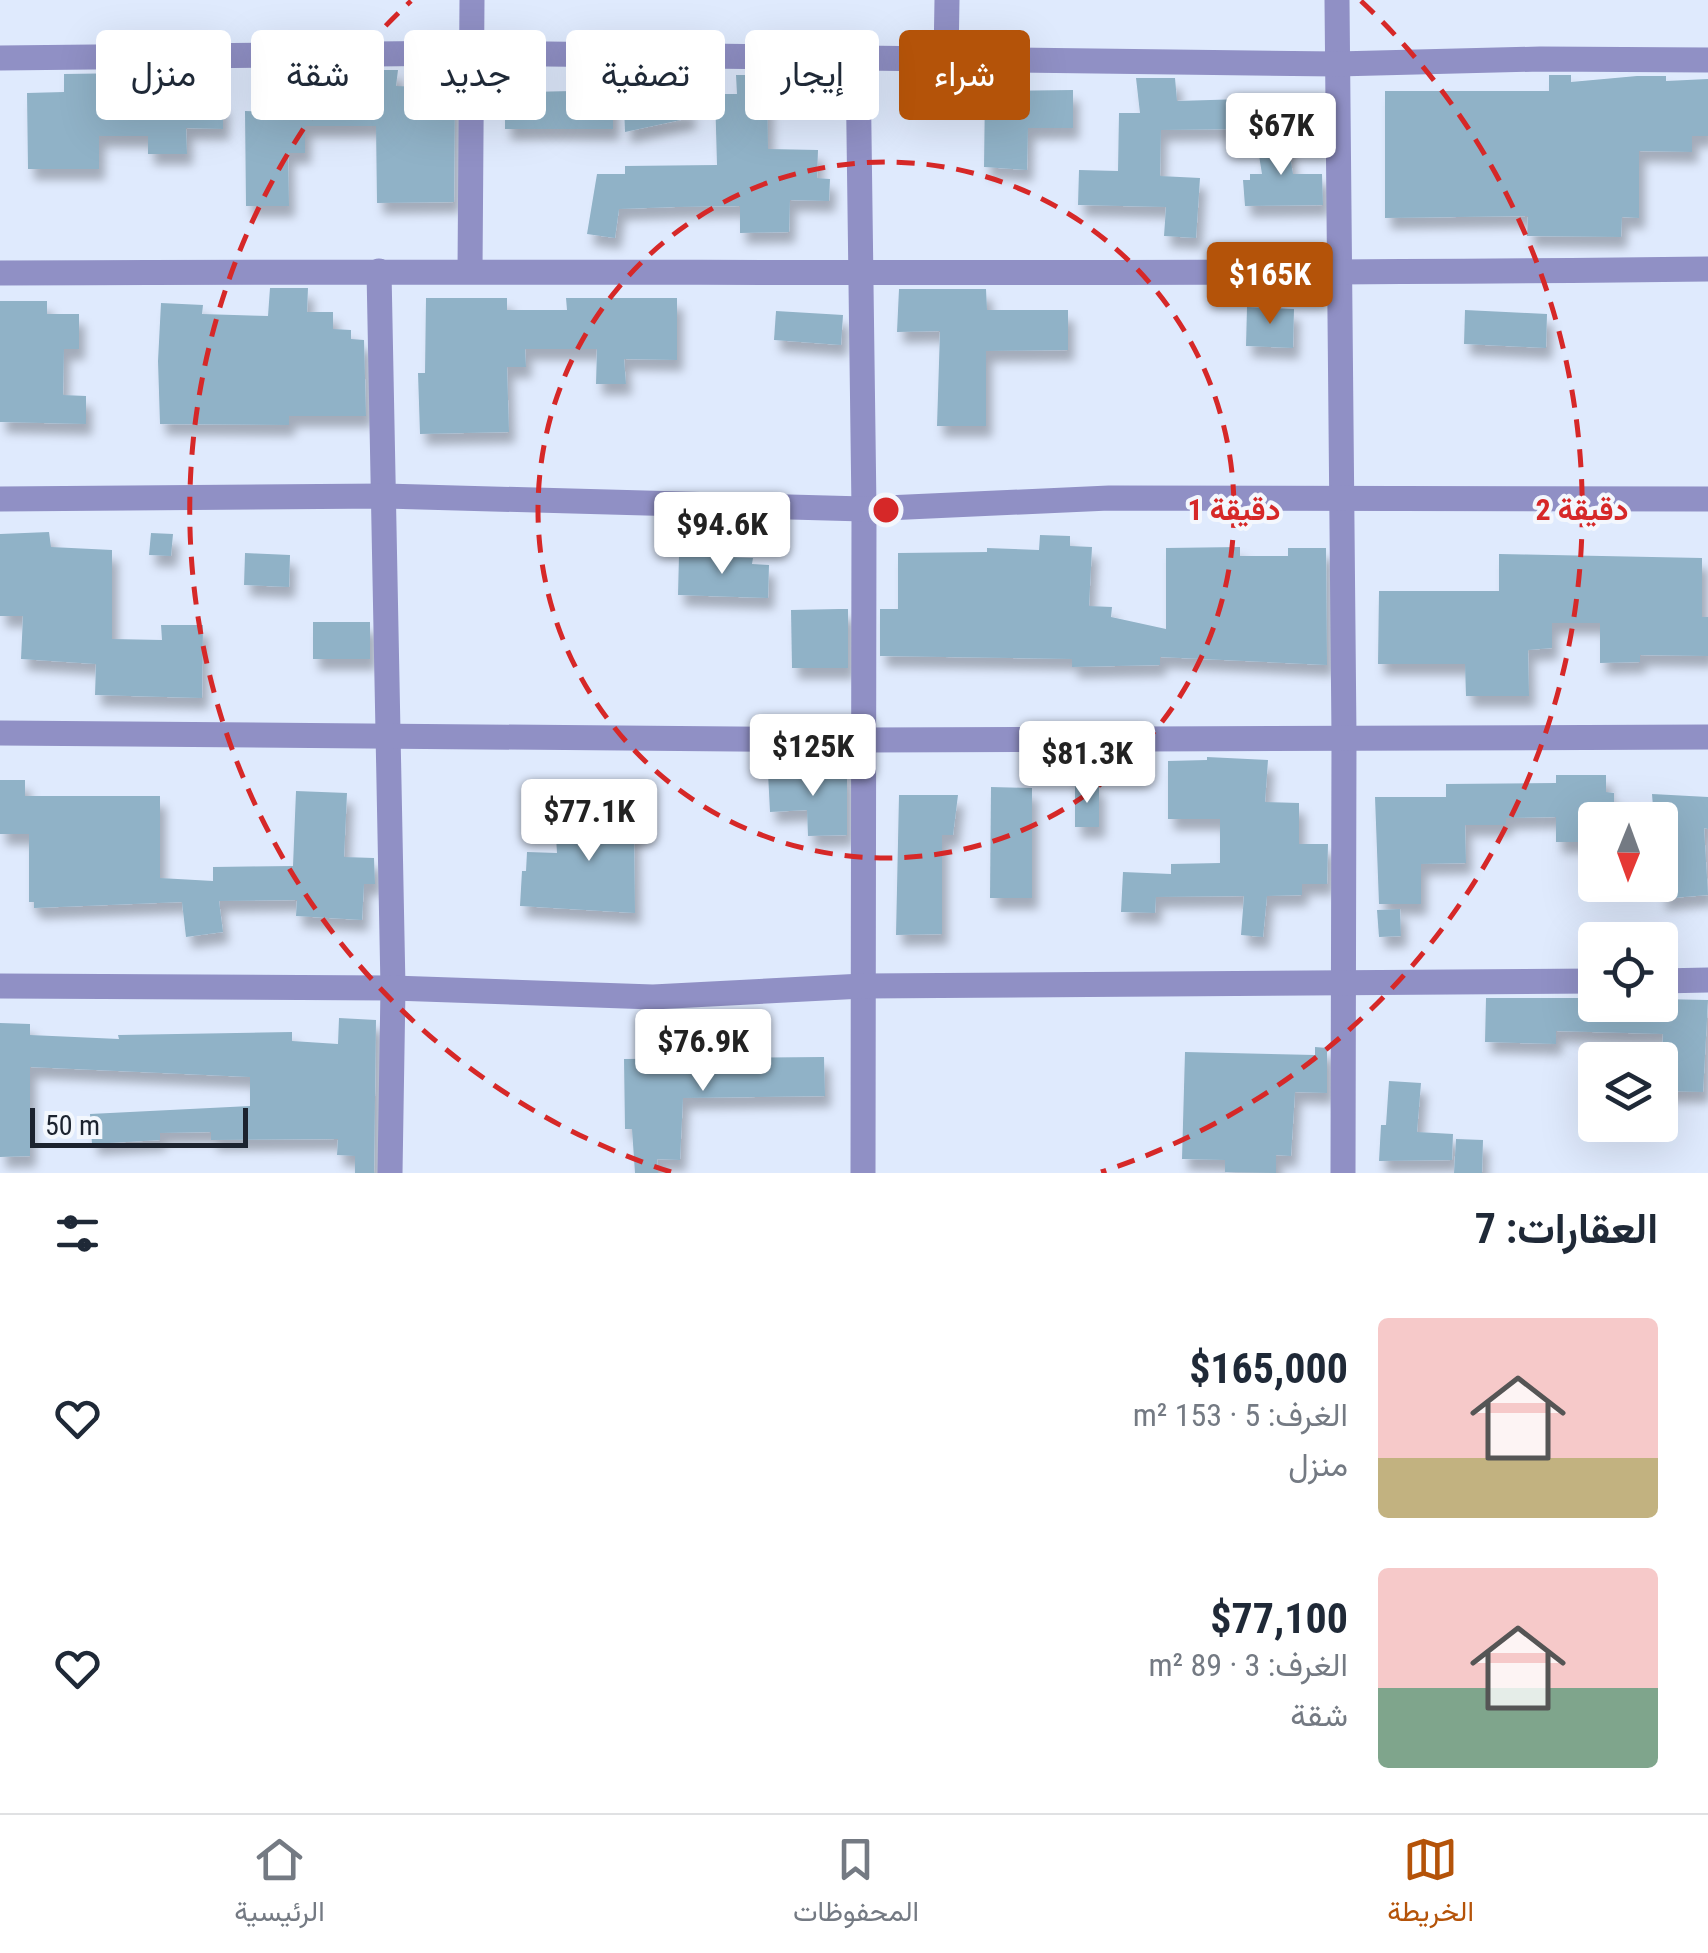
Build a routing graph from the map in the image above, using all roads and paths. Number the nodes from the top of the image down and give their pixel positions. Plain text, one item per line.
1 (472, 0) edge
2 (947, 0) edge
3 (1337, 0) edge
4 (472, 30) edge
5 (946, 30) edge
6 (404, 53) edge
7 (546, 53) edge
8 (745, 57) edge
9 (0, 58) edge
10 (1030, 60) edge
11 (1708, 60) edge
12 (1337, 64) junction
13 (471, 120) edge
14 (859, 120) edge
15 (1708, 269) edge
16 (378, 271) junction
17 (470, 271) junction
18 (862, 272) junction
19 (0, 273) edge
20 (1339, 274) junction
21 (385, 496) junction
22 (0, 499) edge
23 (1342, 499) junction
24 (1708, 499) edge
25 (864, 509) junction
26 (0, 733) edge
27 (389, 734) junction
28 (1344, 737) junction
29 (1708, 737) edge
30 (864, 740) junction
31 (1708, 980) edge
32 (1578, 981) edge
33 (1678, 981) edge
34 (1344, 985) junction
35 (0, 986) edge
36 (863, 986) junction
37 (393, 988) junction
38 (390, 1173) edge
39 (862, 1173) edge
40 (1343, 1173) edge

1 - 4 street
2 - 5 street
3 - 12 street
6 - 9 street
7 - 8 street
10 - 12 street
11 - 12 street
12 - 20 street
13 - 17 street
14 - 18 street
15 - 20 street
16 - 17 street
16 - 19 street
16 - 21 street
17 - 18 street
18 - 20 street
18 - 25 street
20 - 23 street
21 - 22 street
21 - 25 street
21 - 27 street
23 - 24 street
23 - 25 street
23 - 28 street
25 - 30 street
26 - 27 street
27 - 30 street
27 - 37 street
28 - 29 street
28 - 30 street
28 - 34 street
30 - 36 street
31 - 33 street
32 - 34 street
34 - 36 street
34 - 40 street
35 - 37 street
36 - 37 street
36 - 39 street
37 - 38 street

